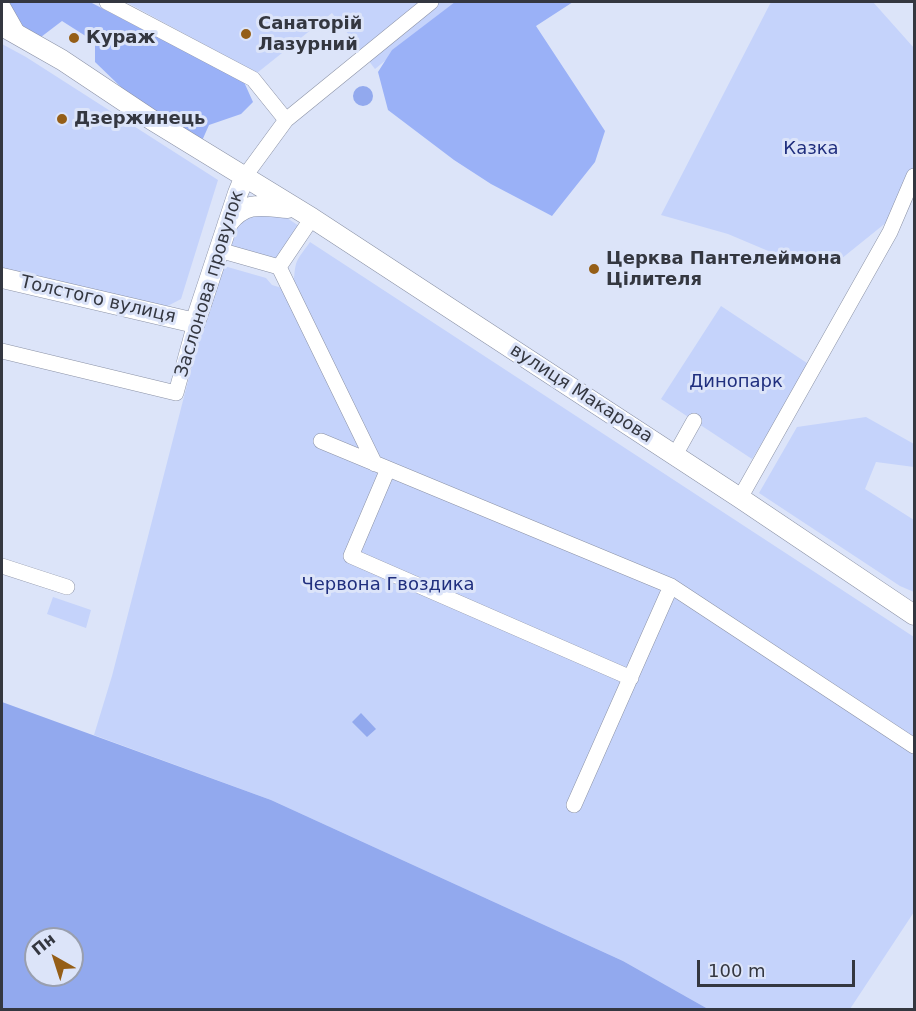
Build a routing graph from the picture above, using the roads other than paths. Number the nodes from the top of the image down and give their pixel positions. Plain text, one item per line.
1 (107, 2) edge
2 (431, 2) edge
3 (2, 5) edge
4 (2, 26) edge
5 (20, 35) junction
6 (286, 120) junction
7 (245, 176) junction
8 (915, 176) edge
9 (294, 208) junction
10 (312, 218) junction
11 (228, 222) junction
12 (219, 250) junction
13 (279, 267) junction
14 (2, 278) edge
15 (195, 323) junction
16 (2, 351) edge
17 (694, 421) dead end
18 (321, 441) dead end
19 (675, 455) junction
20 (382, 467) junction
21 (740, 498) junction
22 (2, 566) edge
23 (671, 586) junction
24 (67, 587) dead end
25 (915, 615) edge
26 (631, 678) junction
27 (915, 746) edge
28 (574, 806) dead end

1 - 6 street
2 - 6 street
3 - 5 street
4 - 5 main road, вулиця Макарова
5 - 7 main road, вулиця Макарова
6 - 7 street
7 - 9 main road, вулиця Макарова
7 - 11 main road, Заслонова провулок
8 - 21 street
9 - 10 main road, вулиця Макарова
9 - 11 main road
10 - 13 street
10 - 19 main road, вулиця Макарова
11 - 12 main road, Заслонова провулок
12 - 13 street
12 - 15 main road, Заслонова провулок
13 - 20 street
14 - 15 main road, Толстого вулиця
15 - 16 street, Заслонова провулок
17 - 19 street
18 - 20 street
19 - 21 main road, вулиця Макарова
20 - 23 street
20 - 26 street
21 - 25 main road, вулиця Макарова
22 - 24 street
23 - 26 street
23 - 27 street
26 - 28 street

